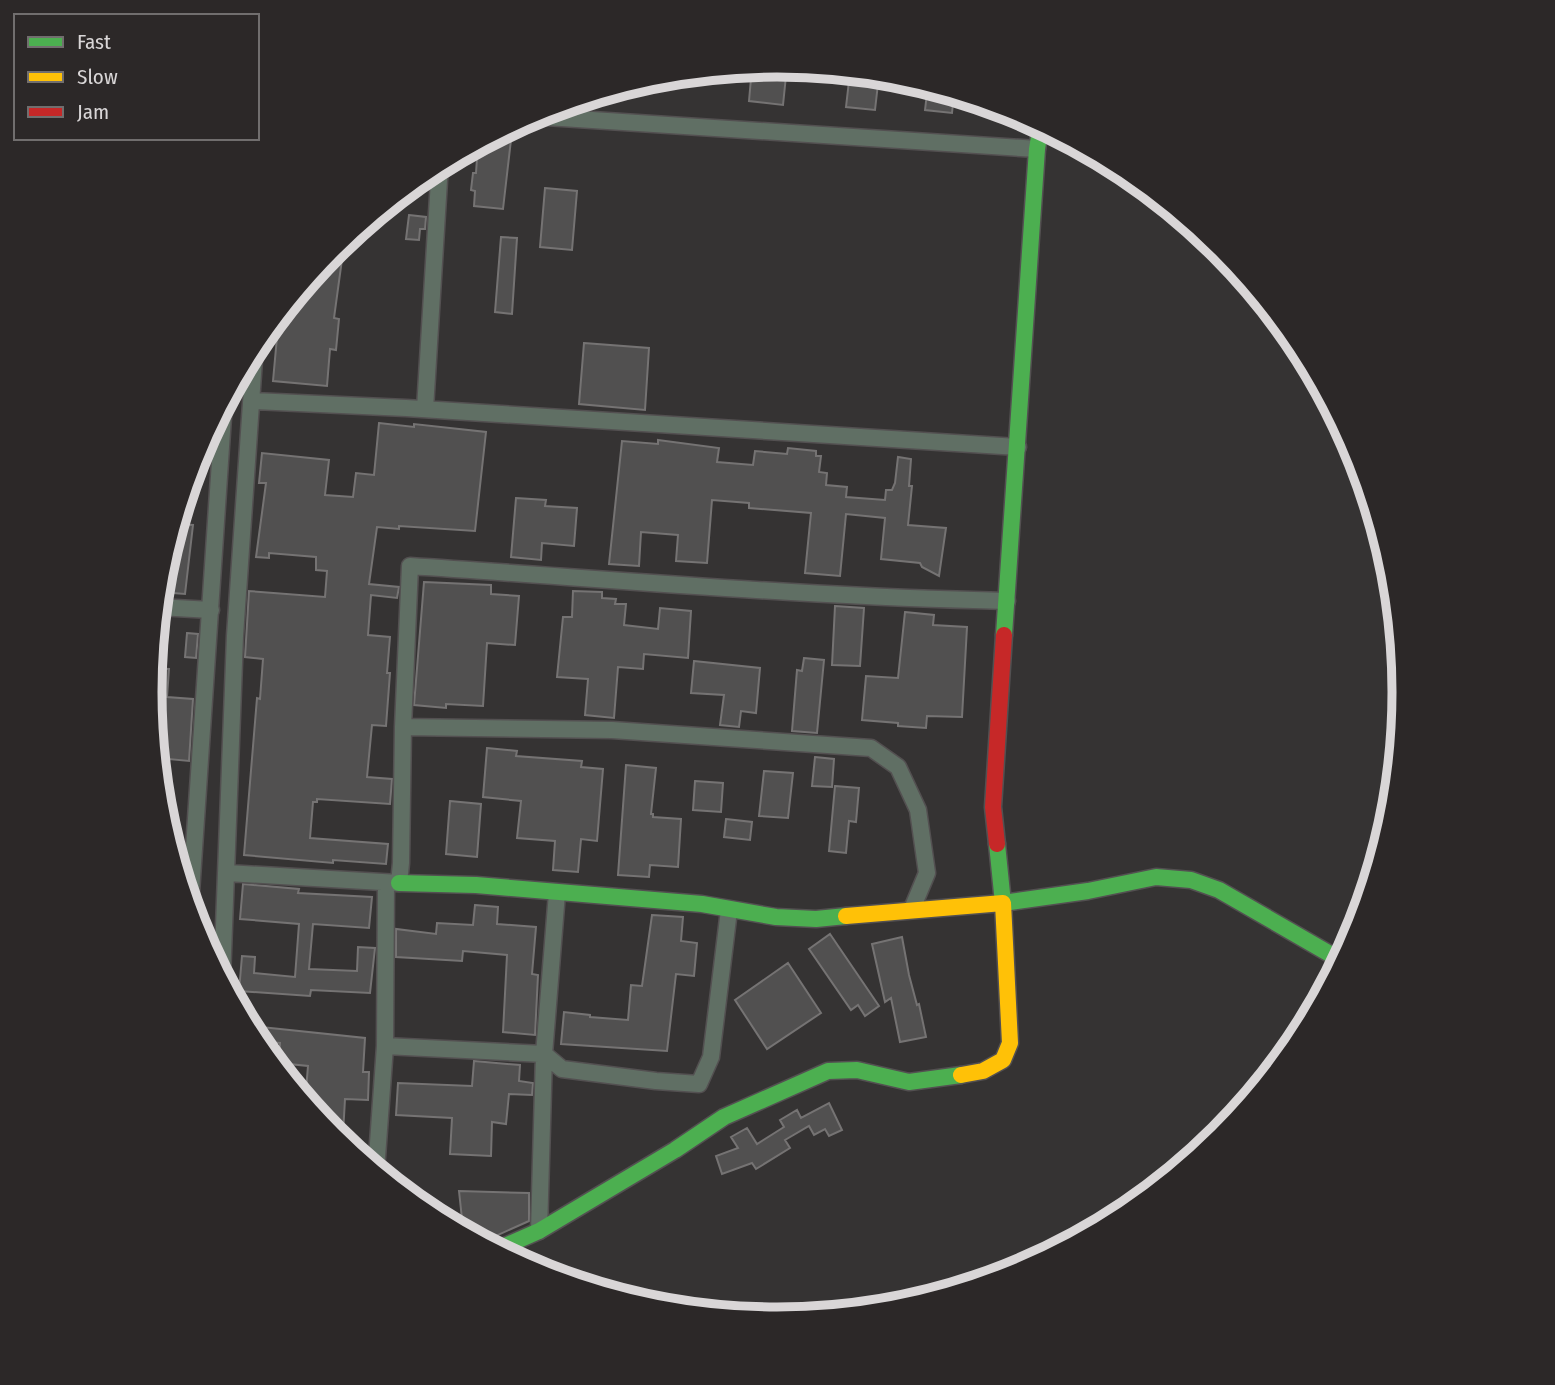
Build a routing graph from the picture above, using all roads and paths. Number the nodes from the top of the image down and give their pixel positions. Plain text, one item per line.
1 (559, 118) edge
2 (1039, 135) edge
3 (1037, 149) junction
4 (439, 179) edge
5 (253, 371) edge
6 (251, 401) junction
7 (425, 409) junction
8 (222, 426) edge
9 (1018, 447) junction
10 (238, 593) junction
11 (1007, 601) junction
12 (211, 602) junction
13 (168, 606) edge
14 (403, 727) junction
15 (227, 873) junction
16 (192, 880) edge
17 (392, 883) junction
18 (557, 893) junction
19 (1003, 903) junction
20 (912, 909) junction
21 (729, 910) junction
22 (1334, 956) edge
23 (223, 960) edge
24 (384, 1046) junction
25 (544, 1054) junction
26 (377, 1159) edge
27 (539, 1231) junction
28 (506, 1246) edge

1 - 3 street
2 - 3 street
3 - 9 street
4 - 7 street
5 - 6 street
6 - 7 street
6 - 10 street
7 - 9 street
8 - 12 street
9 - 11 street
10 - 12 street
10 - 15 street
11 - 14 street
11 - 19 street
12 - 13 street
12 - 16 street
14 - 17 street
14 - 20 street
15 - 17 street
15 - 23 street
17 - 18 street
17 - 24 street
18 - 21 street
18 - 25 street
19 - 20 street
19 - 22 street
19 - 27 street
20 - 21 street
21 - 25 street
24 - 25 street
24 - 26 street
25 - 27 street
27 - 28 street

